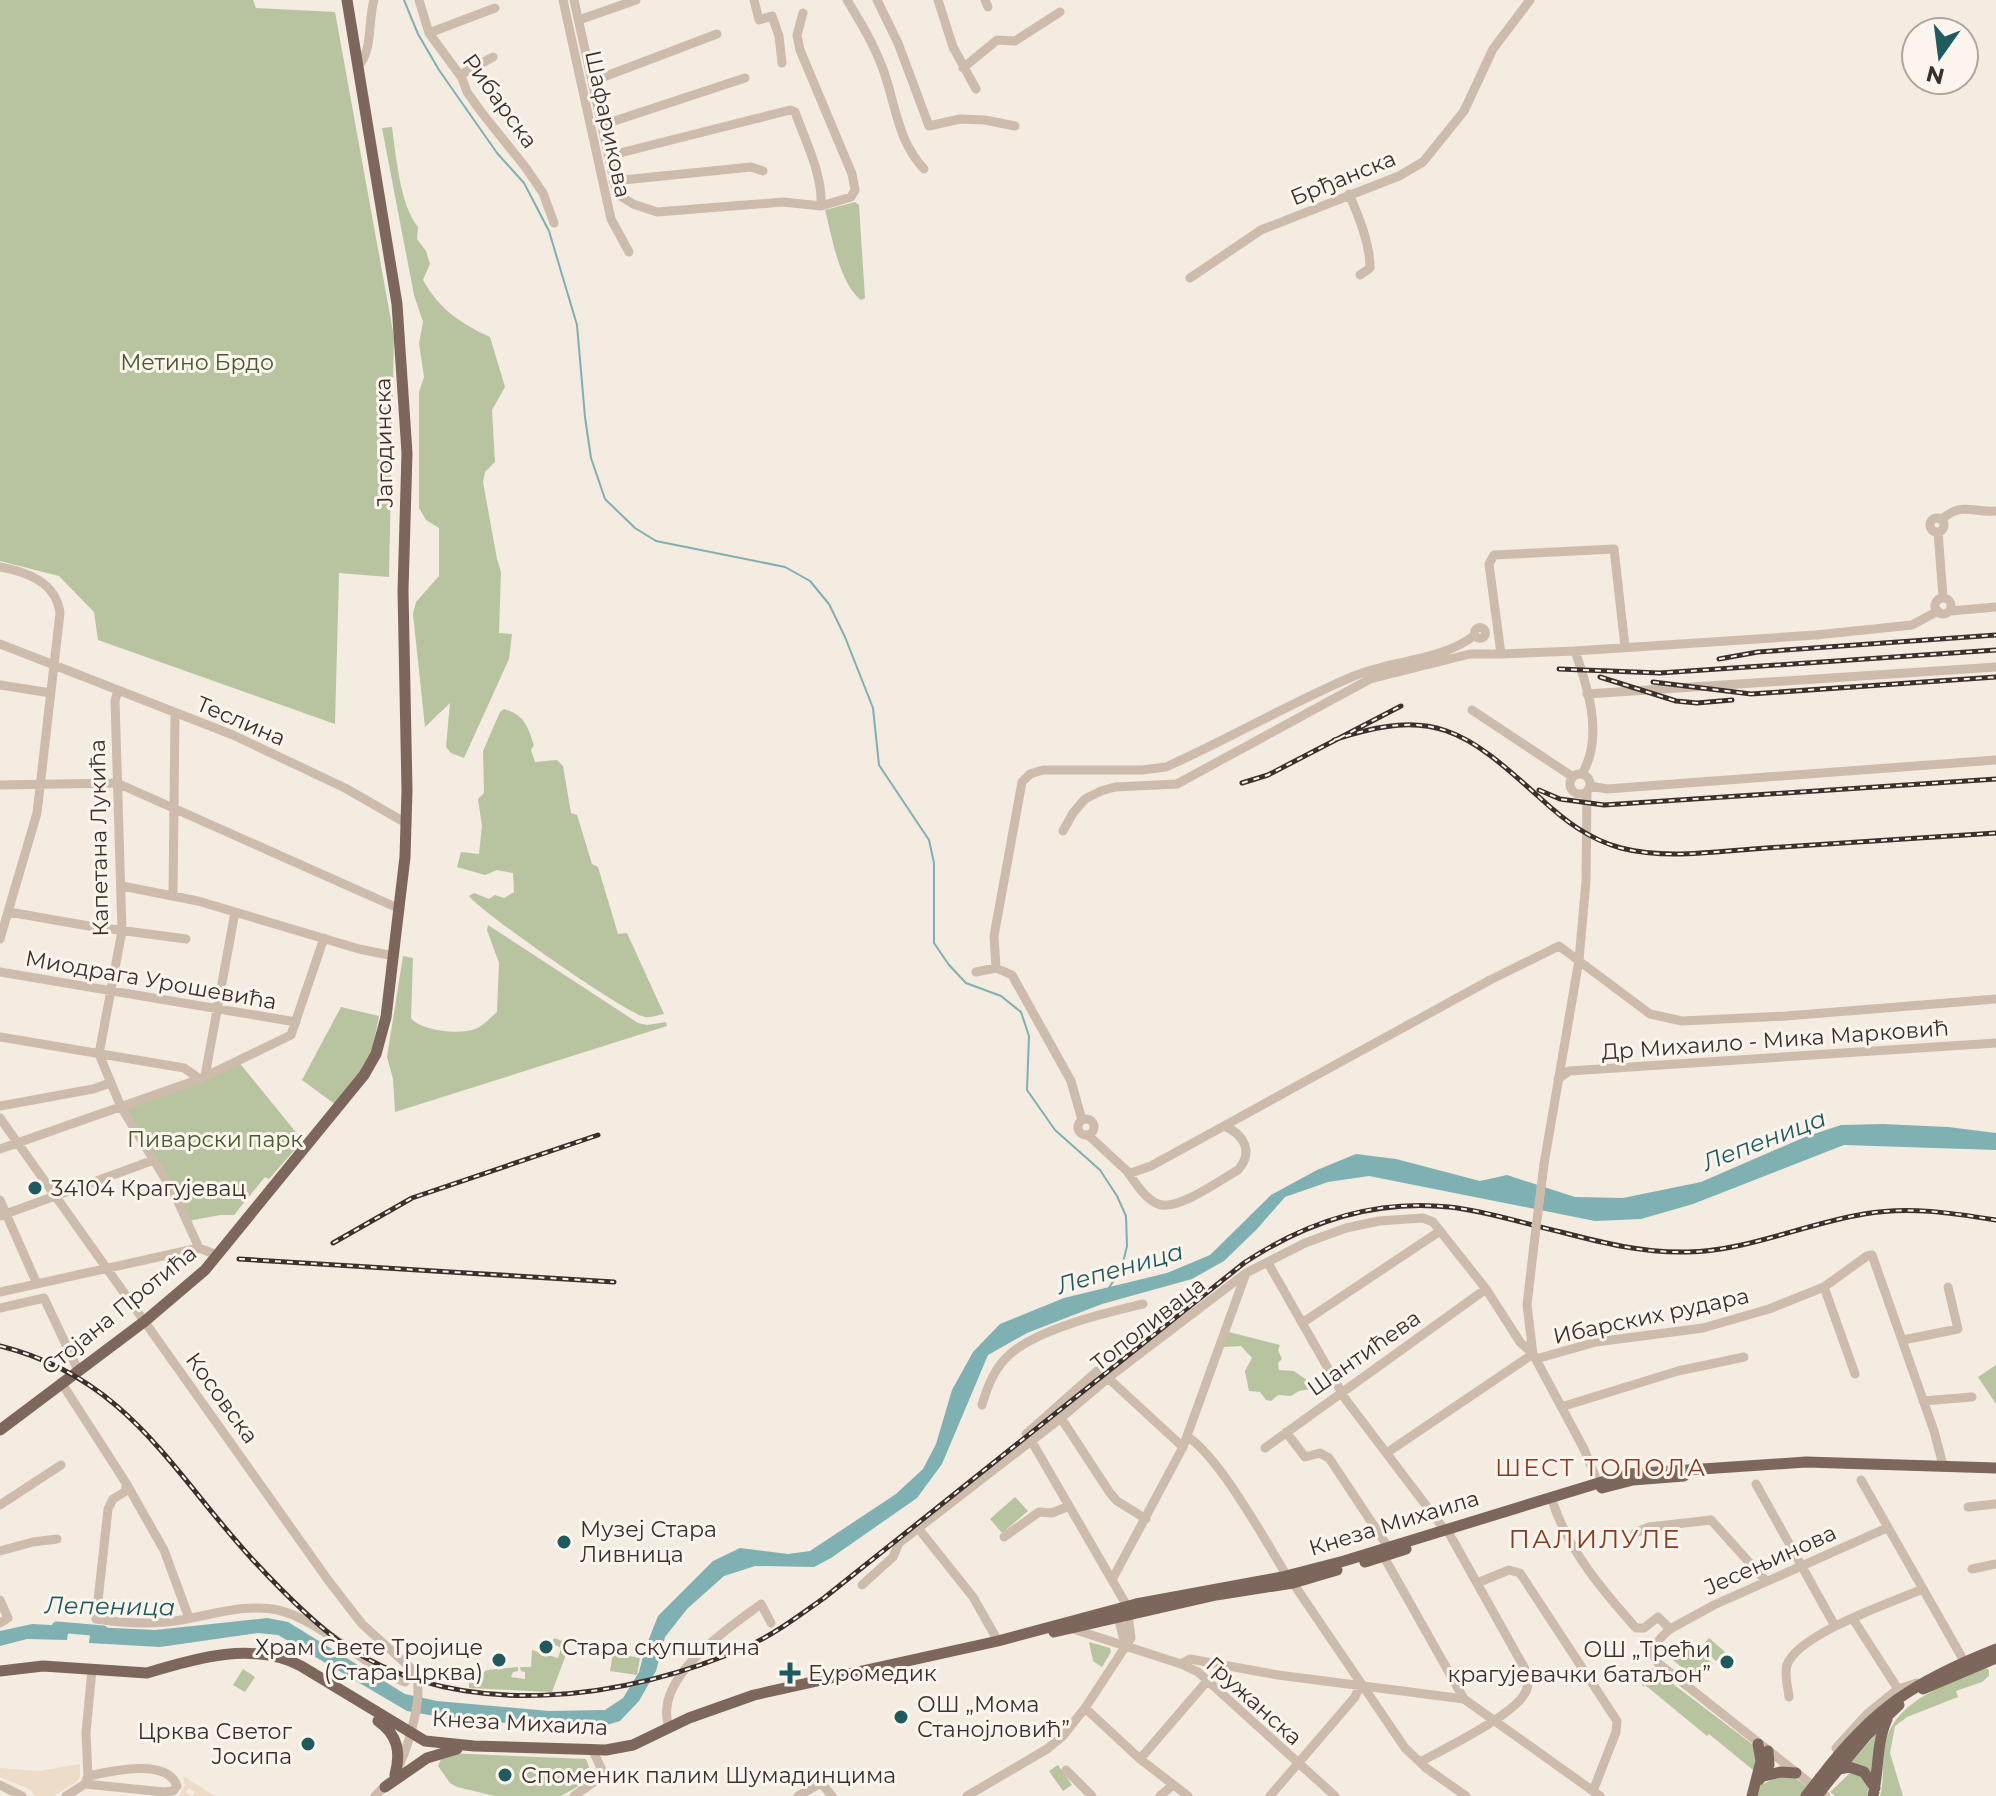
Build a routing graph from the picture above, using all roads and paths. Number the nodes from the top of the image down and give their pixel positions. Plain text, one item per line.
1 (347, 0) edge
2 (374, 0) edge
3 (419, 0) edge
4 (563, 0) edge
5 (574, 0) edge
6 (636, 0) edge
7 (754, 0) edge
8 (847, 0) edge
9 (877, 0) edge
10 (938, 0) edge
11 (1530, 0) edge
12 (495, 8) dead end
13 (1060, 12) dead end
14 (803, 13) dead end
15 (579, 20) junction
16 (429, 33) junction
17 (717, 34) dead end
18 (493, 57) dead end
19 (782, 63) dead end
20 (358, 66) junction
21 (963, 68) junction
22 (460, 75) junction
23 (745, 78) dead end
24 (593, 81) junction
25 (976, 89) dead end
26 (602, 125) junction
27 (1015, 126) dead end
28 (608, 156) junction
29 (924, 169) dead end
30 (763, 171) dead end
31 (613, 181) junction
32 (1349, 194) junction
33 (821, 206) junction
34 (554, 223) dead end
35 (629, 252) dead end
36 (1360, 275) dead end
37 (1190, 278) dead end
38 (1996, 511) edge
39 (0, 567) edge
40 (1943, 597) junction
41 (1996, 607) edge
42 (1938, 611) junction
43 (1950, 611) junction
44 (1475, 635) dead end
45 (0, 644) edge
46 (1625, 647) junction
47 (1575, 651) junction
48 (1501, 654) junction
49 (55, 665) junction
50 (1996, 667) edge
51 (0, 685) edge
52 (118, 690) junction
53 (51, 693) junction
54 (1587, 694) junction
55 (1472, 710) dead end
56 (175, 713) junction
57 (1996, 760) edge
58 (1578, 775) junction
59 (117, 783) junction
60 (41, 784) junction
61 (0, 785) edge
62 (1589, 789) junction
63 (174, 807) junction
64 (406, 823) junction
65 (1063, 831) dead end
66 (122, 886) junction
67 (173, 895) junction
68 (400, 909) junction
69 (9, 912) junction
70 (235, 912) junction
71 (122, 931) junction
72 (324, 938) junction
73 (0, 939) edge
74 (186, 939) dead end
75 (394, 956) junction
76 (1579, 960) junction
77 (996, 968) junction
78 (0, 972) edge
79 (976, 972) dead end
80 (111, 992) junction
81 (1996, 999) edge
82 (217, 1010) junction
83 (296, 1022) junction
84 (0, 1037) edge
85 (1996, 1043) edge
86 (99, 1054) junction
87 (202, 1078) junction
88 (1558, 1079) junction
89 (110, 1083) junction
90 (0, 1106) edge
91 (121, 1107) junction
92 (0, 1118) edge
93 (1224, 1126) junction
94 (18, 1143) junction
95 (0, 1149) edge
96 (154, 1160) junction
97 (1127, 1171) junction
98 (56, 1197) junction
99 (0, 1200) edge
100 (3, 1215) edge
101 (1440, 1231) junction
102 (199, 1248) junction
103 (217, 1255) junction
104 (1268, 1263) junction
105 (108, 1268) junction
106 (1246, 1273) junction
107 (37, 1284) junction
108 (1824, 1287) junction
109 (1948, 1287) dead end
110 (1486, 1289) junction
111 (0, 1292) edge
112 (1143, 1304) dead end
113 (0, 1308) edge
114 (145, 1321) junction
115 (1302, 1323) junction
116 (1530, 1336) junction
117 (1903, 1340) junction
118 (1520, 1342) junction
119 (1534, 1356) junction
120 (1744, 1357) dead end
121 (78, 1370) junction
122 (1097, 1371) dead end
123 (1855, 1374) dead end
124 (1108, 1378) junction
125 (61, 1382) junction
126 (1341, 1391) junction
127 (1972, 1397) dead end
128 (1923, 1401) junction
129 (982, 1405) dead end
130 (1561, 1407) junction
131 (1061, 1418) junction
132 (0, 1430) edge
133 (1286, 1432) junction
134 (1029, 1438) junction
135 (1186, 1442) junction
136 (1265, 1448) dead end
137 (1388, 1452) junction
138 (61, 1465) dead end
139 (1943, 1465) junction
140 (1996, 1468) edge
141 (1996, 1475) edge
142 (1861, 1480) dead end
143 (126, 1483) junction
144 (1756, 1484) dead end
145 (1599, 1485) junction
146 (1553, 1503) junction
147 (1996, 1504) edge
148 (0, 1505) edge
149 (1069, 1506) junction
150 (1968, 1507) dead end
151 (1146, 1519) junction
152 (918, 1528) junction
153 (1887, 1528) junction
154 (1447, 1532) junction
155 (1635, 1533) dead end
156 (1004, 1537) dead end
157 (57, 1539) dead end
158 (0, 1551) edge
159 (1386, 1552) junction
160 (1996, 1564) edge
161 (1802, 1565) junction
162 (1972, 1569) dead end
163 (1290, 1579) junction
164 (1112, 1580) junction
165 (1766, 1581) junction
166 (1477, 1583) junction
167 (862, 1585) dead end
168 (1923, 1589) junction
169 (0, 1600) edge
170 (1123, 1612) junction
171 (189, 1618) junction
172 (1853, 1619) junction
173 (3, 1622) edge
174 (771, 1623) dead end
175 (1835, 1626) junction
176 (1070, 1629) junction
177 (1670, 1629) junction
178 (998, 1641) junction
179 (1125, 1645) junction
180 (1996, 1649) edge
181 (1996, 1658) edge
182 (1964, 1661) junction
183 (0, 1663) edge
184 (1181, 1664) junction
185 (162, 1667) junction
186 (92, 1669) junction
187 (0, 1671) edge
188 (1208, 1680) junction
189 (405, 1682) dead end
190 (1920, 1682) junction
191 (1360, 1685) junction
192 (1898, 1689) junction
193 (1789, 1697) dead end
194 (354, 1699) junction
195 (1464, 1699) junction
196 (1085, 1708) junction
197 (1890, 1713) junction
198 (1495, 1719) junction
199 (411, 1727) junction
200 (669, 1727) junction
201 (474, 1746) junction
202 (1836, 1748) dead end
203 (593, 1751) junction
204 (1769, 1755) junction
205 (1140, 1759) junction
206 (1420, 1762) junction
207 (1298, 1764) junction
208 (1839, 1769) junction
209 (1066, 1770) dead end
210 (1796, 1773) junction
211 (1761, 1774) junction
212 (395, 1775) junction
213 (86, 1780) junction
214 (0, 1785) edge
215 (1173, 1785) junction
216 (385, 1787) junction
217 (1818, 1788) edge
218 (1753, 1792) edge
219 (1874, 1792) edge
220 (1597, 1794) edge
221 (67, 1795) edge
222 (22, 1796) edge
223 (375, 1796) edge
224 (574, 1796) edge
225 (798, 1796) edge
226 (832, 1796) edge
227 (967, 1796) edge
228 (1092, 1796) edge
229 (1160, 1796) edge
230 (1188, 1796) edge
231 (1270, 1796) edge
232 (1335, 1796) edge
233 (1466, 1796) edge
234 (1826, 1796) edge

1 - 20 main road, Јагодинска
2 - 20 street
3 - 16 street, Рибарска
4 - 35 street, Шафарикова
5 - 15 street
6 - 15 street
7 - 19 street
8 - 29 street
9 - 27 street
10 - 21 street
11 - 32 street, Брђанска
12 - 16 street
13 - 21 street
14 - 33 street
15 - 24 street
16 - 22 street, Рибарска
17 - 24 street
18 - 22 street
20 - 64 main road, Јагодинска
21 - 25 street
22 - 34 street, Рибарска
23 - 26 street
24 - 26 street
26 - 28 street
28 - 31 street
28 - 33 street
30 - 31 street
31 - 33 street
32 - 36 street
32 - 37 street, Брђанска
38 - 40 street
39 - 49 street
40 - 42 street
40 - 43 street
41 - 43 street
42 - 43 street
42 - 46 street
44 - 77 street
45 - 49 street, Теслина
46 - 47 street
46 - 48 street
47 - 48 street
47 - 54 street
48 - 65 street
49 - 52 street, Теслина
49 - 53 street
50 - 54 street
51 - 53 street
52 - 56 street, Теслина
52 - 59 street, Капетана Лукића
53 - 60 street
54 - 58 street
55 - 58 street
56 - 63 street
56 - 64 street, Теслина
57 - 62 street
58 - 62 street
58 - 62 street
59 - 60 street
59 - 63 street
59 - 66 street, Капетана Лукића
60 - 61 street
60 - 69 street
62 - 76 street
63 - 67 street
63 - 68 street
64 - 68 main road, Стојана Протића
66 - 67 street
66 - 71 street, Капетана Лукића
67 - 70 street
68 - 75 main road, Стојана Протића
69 - 71 street
69 - 73 street
70 - 72 street
70 - 82 street
71 - 74 street
71 - 80 street, Капетана Лукића
72 - 75 street
72 - 83 street
75 - 103 main road, Стојана Протића
76 - 81 street
76 - 88 street
76 - 93 street
77 - 79 street
77 - 97 street
78 - 80 street, Миодрага Урошевића
80 - 82 street, Миодрага Урошевића
80 - 86 street, Капетана Лукића
82 - 83 street, Миодрага Урошевића
82 - 87 street
83 - 87 street
84 - 86 street
85 - 88 street, Др Михаило - Мика Марковић
86 - 87 street
86 - 89 street
87 - 91 street
88 - 116 street, bridge
89 - 90 street
89 - 91 street
91 - 94 street
91 - 96 street
92 - 94 street, Косовска
93 - 97 street
93 - 97 street
94 - 95 street
94 - 98 street, Косовска
96 - 98 street
96 - 102 street
98 - 100 street
98 - 105 street, Косовска
99 - 100 street
100 - 107 street
101 - 104 street, Тополиваца
101 - 110 street
101 - 115 street
102 - 103 street
102 - 105 street
103 - 114 main road, Стојана Протића
104 - 106 street, Тополиваца
104 - 115 street
105 - 107 street
105 - 114 street, Косовска
106 - 124 street, Тополиваца
106 - 135 street
107 - 111 street
108 - 117 street, Ибарских рудара
108 - 119 street, Ибарских рудара
108 - 123 street
109 - 117 street
110 - 118 street
110 - 126 street, Шантићева
112 - 129 street
113 - 121 street
114 - 121 main road, Стојана Протића
114 - 199 street, Косовска
115 - 126 street
116 - 118 street
116 - 119 street
117 - 128 street, Ибарских рудара
118 - 119 street
119 - 130 street
119 - 137 street, Ибарских рудара
120 - 130 street
121 - 125 main road, Стојана Протића
122 - 134 street, Тополиваца
124 - 131 street, Тополиваца
124 - 135 street
125 - 132 main road, Стојана Протића
125 - 143 street
126 - 133 street, Шантићева
126 - 137 street
127 - 128 street
128 - 139 street, Ибарских рудара
130 - 145 street
131 - 134 street, Тополиваца
131 - 151 street
133 - 136 street, Шантићева
133 - 159 street
134 - 149 street
134 - 152 street, Тополиваца
135 - 151 street
135 - 163 street
137 - 154 street
138 - 148 street
139 - 140 main road, Кнеза Михаила
139 - 145 main road, Кнеза Михаила
141 - 145 main road, Кнеза Михаила
142 - 153 street
143 - 171 street
143 - 171 street
144 - 161 street
145 - 146 main road, Кнеза Михаила
145 - 154 main road, Кнеза Михаила
146 - 154 main road, Кнеза Михаила
146 - 177 street
147 - 150 street
149 - 156 street
149 - 164 street
151 - 164 street
152 - 167 street, Тополиваца
152 - 178 street
153 - 161 street, Јесењинова
153 - 168 street
154 - 159 main road, Кнеза Михаила
154 - 166 street
155 - 165 street
157 - 158 street
159 - 163 main road, Кнеза Михаила
159 - 195 street
160 - 162 street
161 - 165 street, Јесењинова
161 - 175 street
163 - 170 main road, Кнеза Михаила
163 - 191 street
164 - 170 street
165 - 177 street, Јесењинова
166 - 198 street
166 - 220 street
168 - 172 street
168 - 182 street
169 - 173 street
170 - 176 main road, Кнеза Михаила
170 - 178 main road, Кнеза Михаила
170 - 179 street
171 - 189 street
172 - 175 street
172 - 192 street
174 - 200 street
175 - 193 street
176 - 178 main road, Кнеза Михаила
176 - 179 street, Гружанска
177 - 204 street
178 - 200 main road, Кнеза Михаила
179 - 184 street, Гружанска
179 - 196 street
180 - 182 main road
181 - 197 main road
182 - 190 main road
183 - 185 main road
184 - 188 street, Гружанска
184 - 191 street
185 - 186 main road
185 - 194 main road
186 - 187 main road
186 - 213 street
188 - 205 street
188 - 207 street, Гружанска
190 - 192 street
190 - 217 main road
191 - 195 street
191 - 206 street
191 - 207 street
192 - 202 street
194 - 199 main road, Кнеза Михаила
194 - 212 main road
195 - 198 street
196 - 205 street
196 - 227 street
197 - 208 main road
197 - 219 main road
198 - 206 street
198 - 220 street
199 - 201 main road, Кнеза Михаила
199 - 212 street
200 - 203 main road, Кнеза Михаила
201 - 203 main road, Кнеза Михаила
201 - 216 main road
203 - 224 street
204 - 210 street
204 - 211 main road
204 - 211 main road
205 - 215 street
206 - 233 street
207 - 231 street
207 - 232 street, Гружанска
208 - 217 main road
208 - 219 main road
209 - 228 street
210 - 211 main road
210 - 217 street
211 - 218 main road
212 - 216 street
213 - 213 street
213 - 221 street
214 - 222 street
215 - 229 street
215 - 230 street
216 - 223 street
217 - 234 street
225 - 226 street

